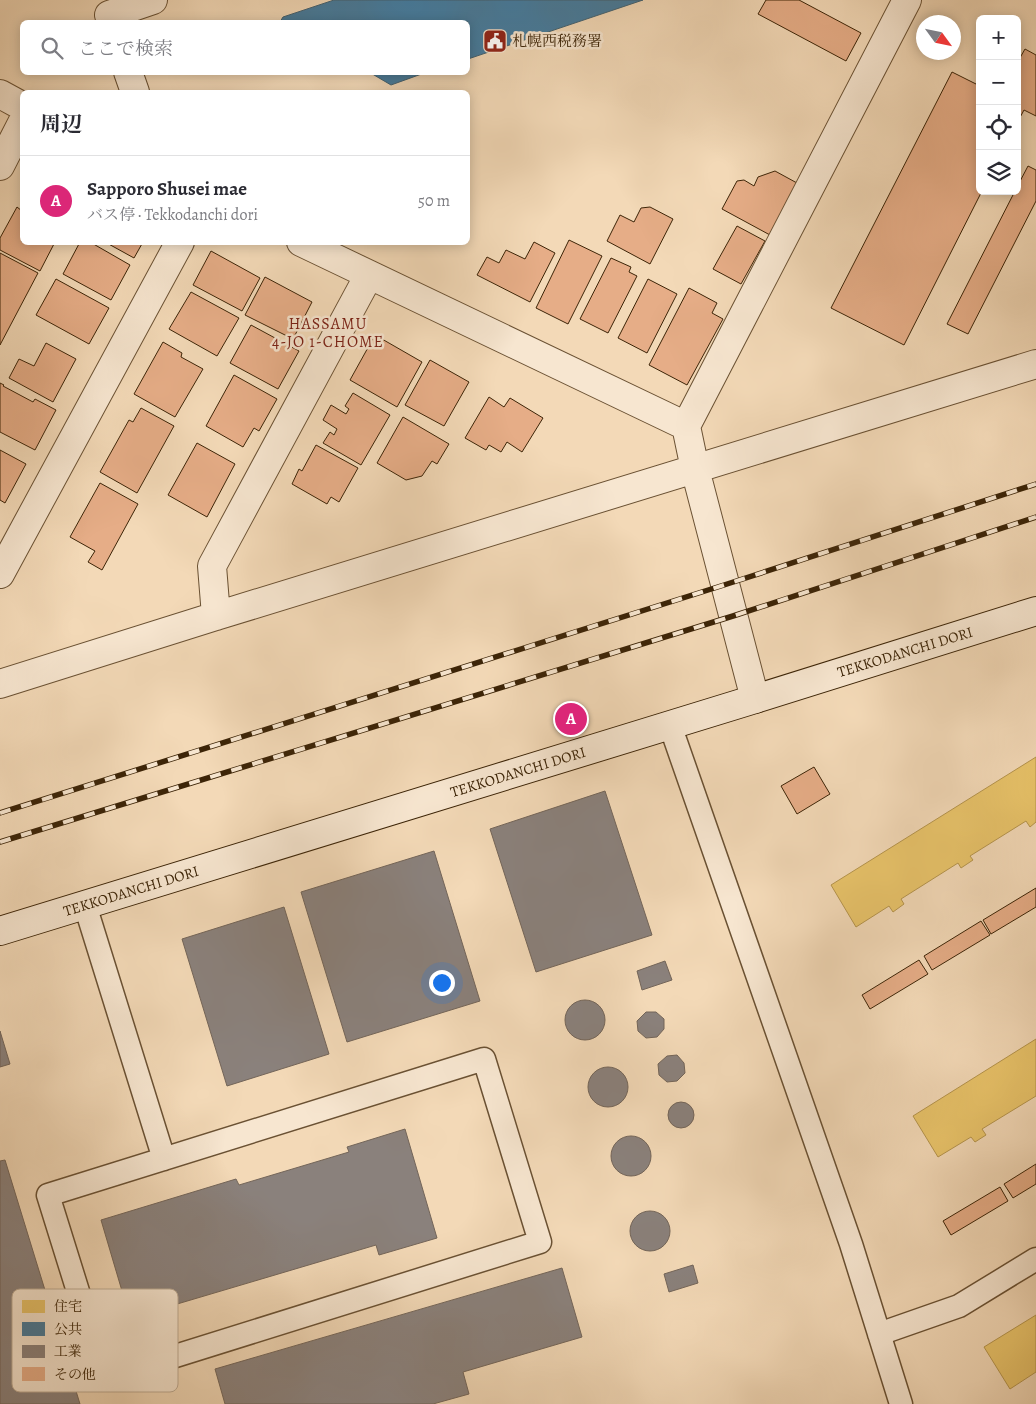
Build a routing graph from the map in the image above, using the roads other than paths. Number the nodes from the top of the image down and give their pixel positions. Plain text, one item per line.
1 (153, 0) edge
2 (906, 0) edge
3 (108, 13) edge
4 (129, 75) edge
5 (133, 90) edge
6 (0, 94) edge
7 (20, 105) edge
8 (20, 127) edge
9 (0, 166) edge
10 (178, 245) edge
11 (307, 245) edge
12 (369, 275) junction
13 (1036, 364) edge
14 (686, 426) junction
15 (695, 469) junction
16 (0, 574) edge
17 (1036, 611) edge
18 (216, 616) junction
19 (0, 684) edge
20 (755, 699) junction
21 (670, 725) junction
22 (84, 905) junction
23 (0, 932) edge
24 (164, 1159) junction
25 (1036, 1259) edge
26 (77, 1289) edge
27 (879, 1334) junction
28 (178, 1355) edge
29 (901, 1404) edge

1 - 3 street
2 - 14 street
4 - 5 street
6 - 7 street
8 - 9 street
10 - 16 street
11 - 12 street
12 - 14 street
12 - 18 street
13 - 15 street
14 - 15 street
15 - 18 street
15 - 20 street
17 - 20 street, TEKKODANCHI DORI
18 - 19 street
20 - 21 street, TEKKODANCHI DORI
21 - 22 street, TEKKODANCHI DORI
21 - 27 lane
22 - 23 street, TEKKODANCHI DORI
22 - 24 lane
24 - 26 lane
24 - 28 lane
25 - 27 lane
27 - 29 lane

